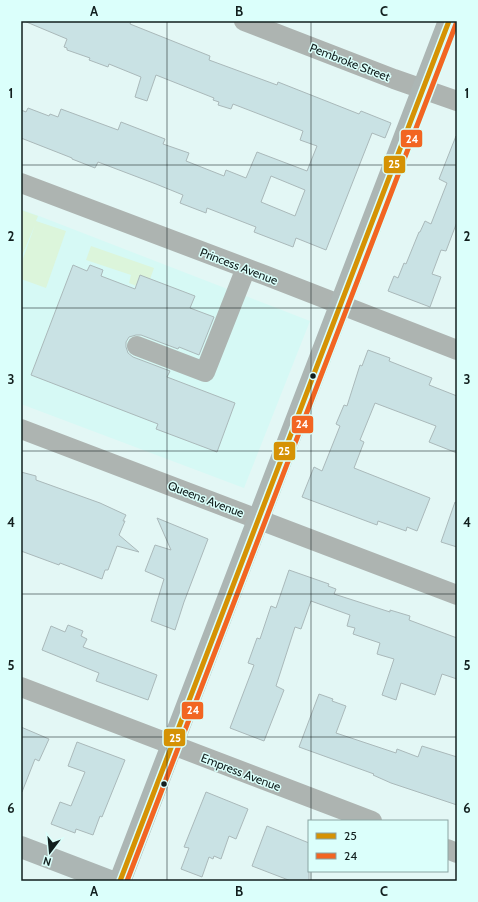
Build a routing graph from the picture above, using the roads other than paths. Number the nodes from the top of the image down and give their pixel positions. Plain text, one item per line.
1 (244, 21) edge
2 (448, 21) edge
3 (423, 88) junction
4 (457, 101) edge
5 (21, 183) edge
6 (246, 268) junction
7 (340, 304) junction
8 (137, 346) dead end
9 (457, 350) edge
10 (21, 429) edge
11 (258, 519) junction
12 (457, 596) edge
13 (21, 687) edge
14 (172, 746) junction
15 (369, 820) edge
16 (21, 847) edge
17 (110, 881) edge
18 (120, 881) edge

1 - 3 street, Pembroke Street
2 - 3 main road
3 - 4 street, Pembroke Street
3 - 7 main road
5 - 6 street, Princess Avenue
6 - 7 street, Princess Avenue
6 - 8 street
7 - 9 street, Princess Avenue
7 - 11 main road
10 - 11 street, Queens Avenue
11 - 12 street, Queens Avenue
11 - 14 main road
13 - 14 street, Empress Avenue
14 - 15 street, Empress Avenue
14 - 18 main road
16 - 17 main road

